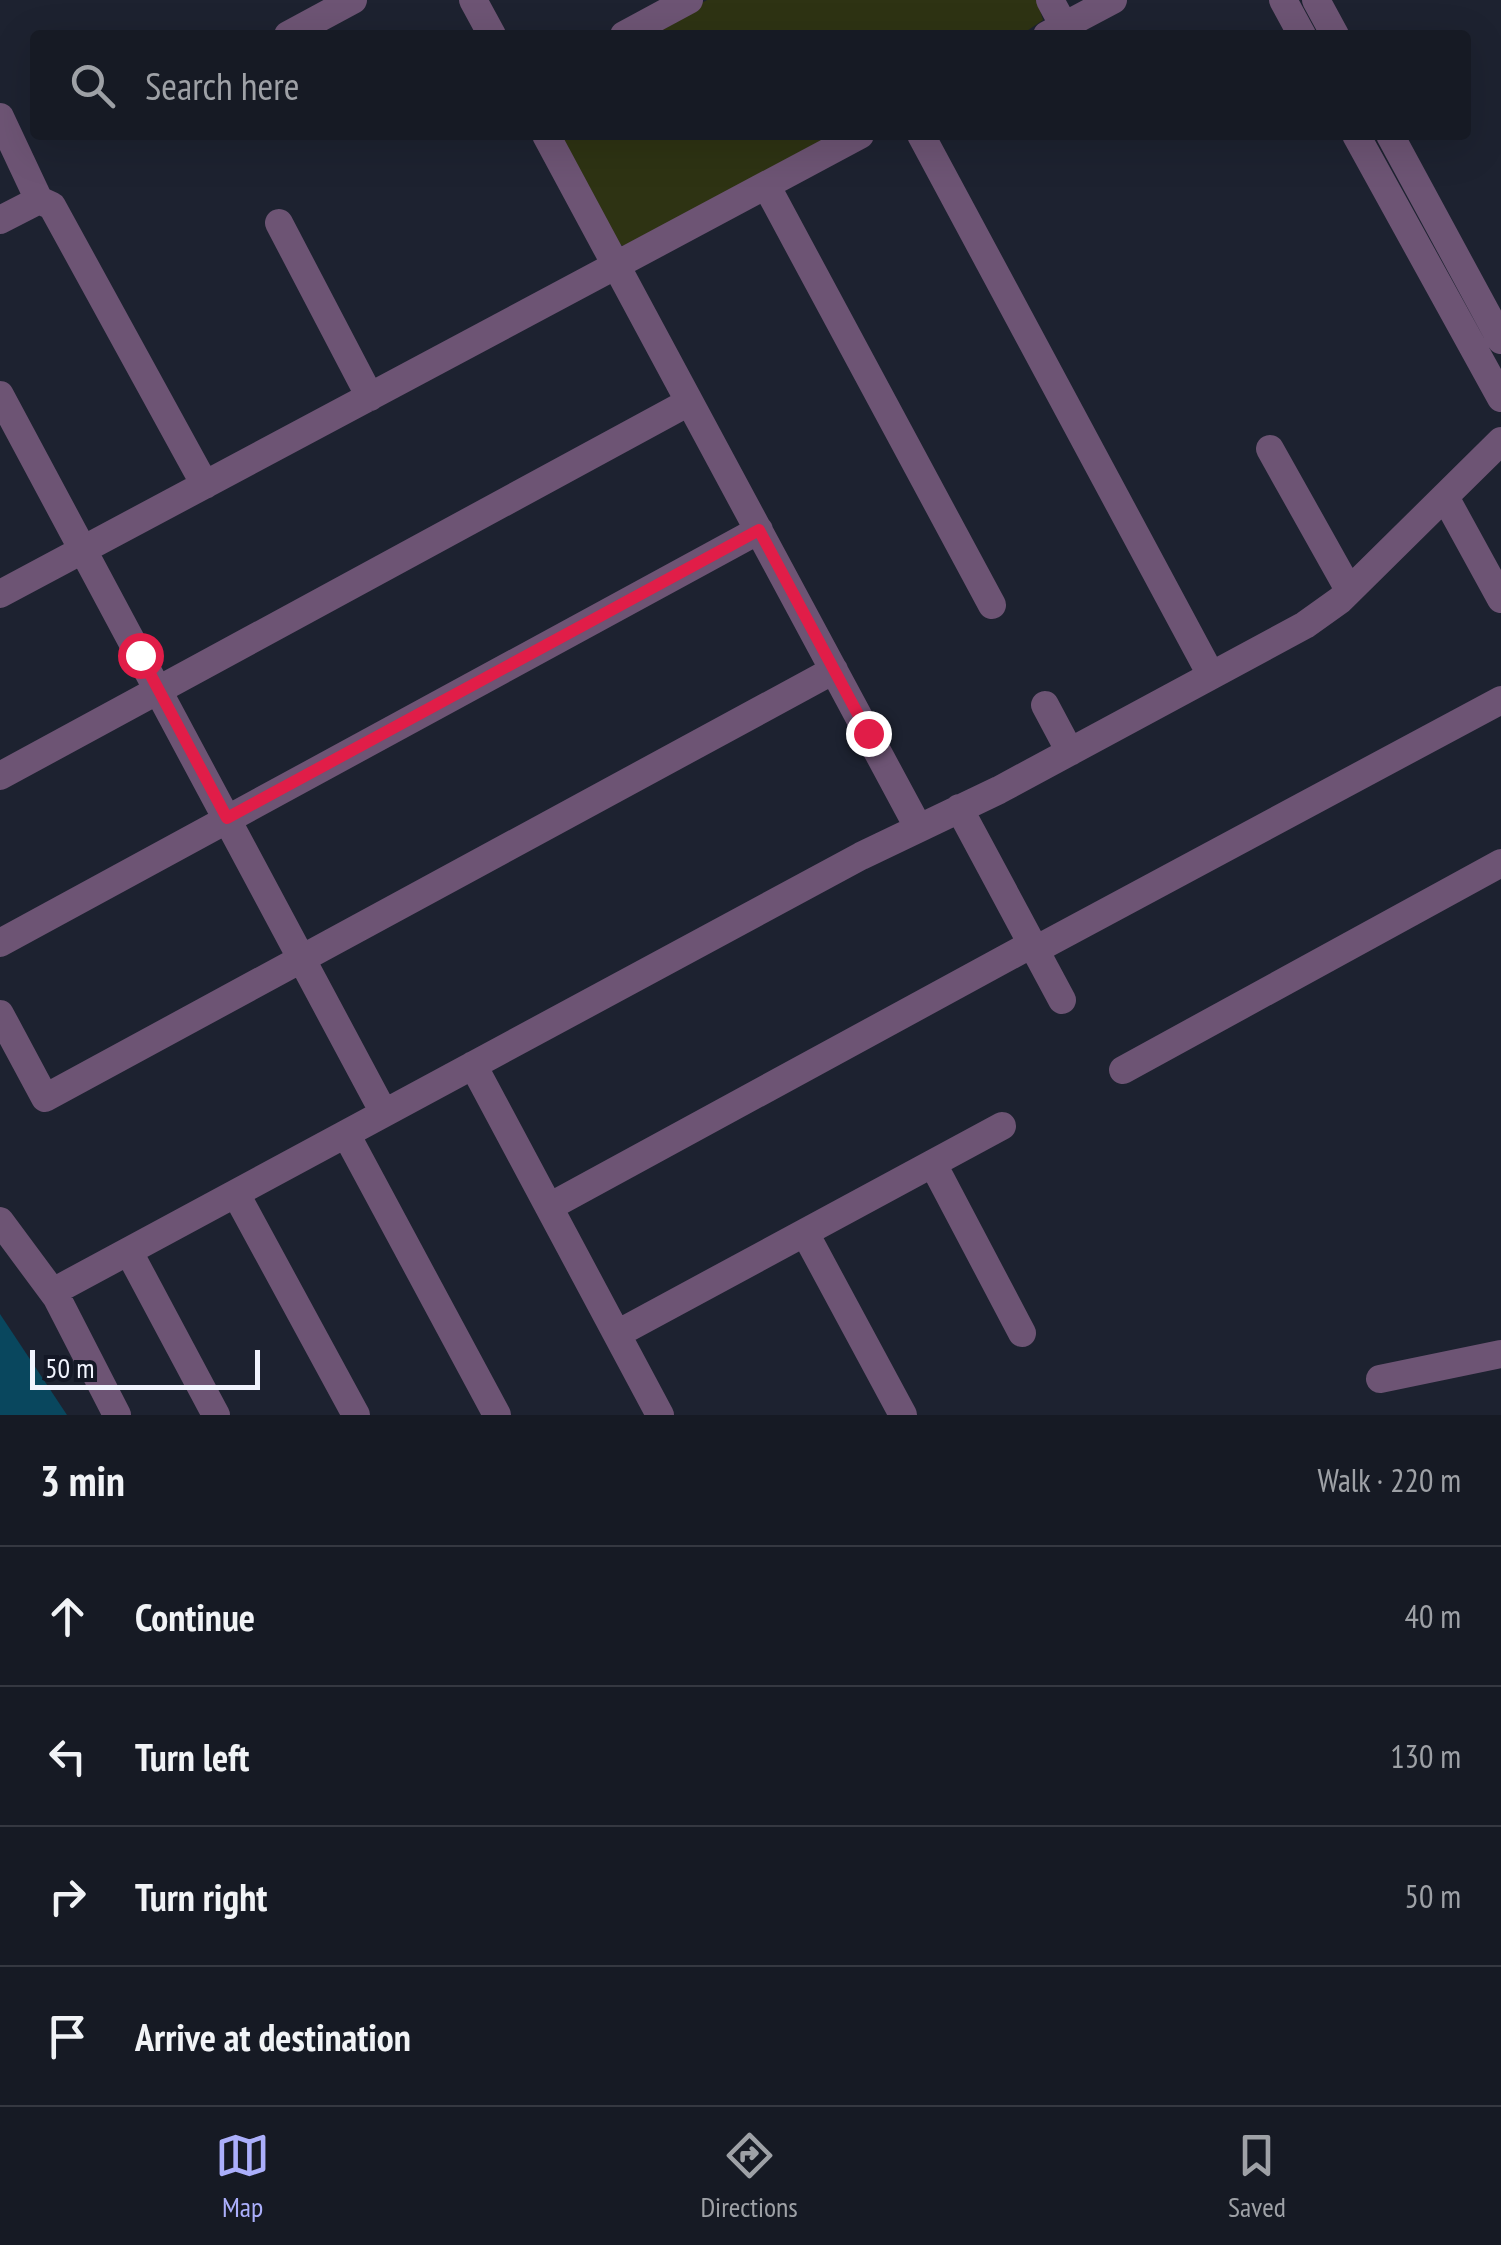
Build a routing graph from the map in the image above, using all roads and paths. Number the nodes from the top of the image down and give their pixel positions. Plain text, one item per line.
1 (353, 0) edge
2 (473, 0) edge
3 (689, 0) edge
4 (1050, 0) edge
5 (1113, 0) edge
6 (1283, 0) edge
7 (1316, 0) edge
8 (297, 30) edge
9 (489, 30) edge
10 (633, 30) edge
11 (1056, 30) edge
12 (1058, 30) edge
13 (1299, 30) edge
14 (1332, 30) edge
15 (0, 117) edge
16 (549, 140) edge
17 (851, 140) edge
18 (924, 140) edge
19 (1359, 140) edge
20 (1393, 140) edge
21 (766, 185) junction
22 (39, 200) junction
23 (0, 220) edge
24 (279, 223) dead end
25 (616, 265) junction
26 (1501, 340) edge
27 (0, 395) edge
28 (370, 397) junction
29 (1501, 398) edge
30 (690, 402) junction
31 (1501, 441) edge
32 (1270, 449) dead end
33 (205, 485) junction
34 (1446, 497) junction
35 (759, 530) junction
36 (84, 550) junction
37 (1350, 590) junction
38 (0, 594) edge
39 (1501, 600) edge
40 (992, 606) dead end
41 (834, 670) junction
42 (1212, 675) junction
43 (158, 690) junction
44 (1501, 700) edge
45 (1045, 705) dead end
46 (1070, 752) junction
47 (0, 776) edge
48 (959, 808) junction
49 (227, 818) junction
50 (918, 827) junction
51 (1501, 863) edge
52 (0, 943) edge
53 (1034, 947) junction
54 (302, 958) junction
55 (1062, 1000) dead end
56 (0, 1014) edge
57 (473, 1066) junction
58 (1123, 1070) dead end
59 (384, 1113) junction
60 (1002, 1126) dead end
61 (346, 1134) junction
62 (933, 1164) junction
63 (236, 1194) junction
64 (549, 1207) junction
65 (0, 1221) edge
66 (805, 1233) junction
67 (128, 1252) junction
68 (62, 1287) dead end
69 (1022, 1332) dead end
70 (617, 1334) junction
71 (1501, 1354) edge
72 (1380, 1379) dead end
73 (485, 1411) edge
74 (117, 1415) edge
75 (216, 1415) edge
76 (356, 1415) edge
77 (660, 1415) edge
78 (904, 1415) edge

1 - 8 street
2 - 9 street
3 - 10 street
4 - 11 street
5 - 12 street
6 - 13 street
7 - 14 street
15 - 22 street
16 - 25 street
17 - 21 street
18 - 42 street
19 - 29 street
20 - 26 street
21 - 25 street
21 - 40 street
22 - 23 street
22 - 33 street
24 - 28 street
25 - 28 street
25 - 30 street
27 - 36 street
28 - 33 street
30 - 35 street
30 - 43 street
31 - 34 street
32 - 37 street
33 - 36 street
34 - 37 street
34 - 39 street
35 - 41 street
35 - 49 street
36 - 38 street
36 - 43 street
37 - 42 street
41 - 50 street
41 - 54 street
42 - 46 street
43 - 47 street
43 - 49 street
44 - 53 street
45 - 46 street
46 - 48 street
48 - 50 street
48 - 53 street
49 - 52 street
49 - 54 street
50 - 57 street
51 - 58 street
53 - 55 street
53 - 64 street
54 - 56 street
54 - 59 street
57 - 59 street
57 - 64 street
59 - 61 street
60 - 62 street
61 - 63 street
61 - 73 street
62 - 66 street
62 - 69 street
63 - 67 street
63 - 76 street
64 - 70 street
65 - 74 street
66 - 70 street
66 - 78 street
67 - 68 street
67 - 75 street
70 - 77 street
71 - 72 street

